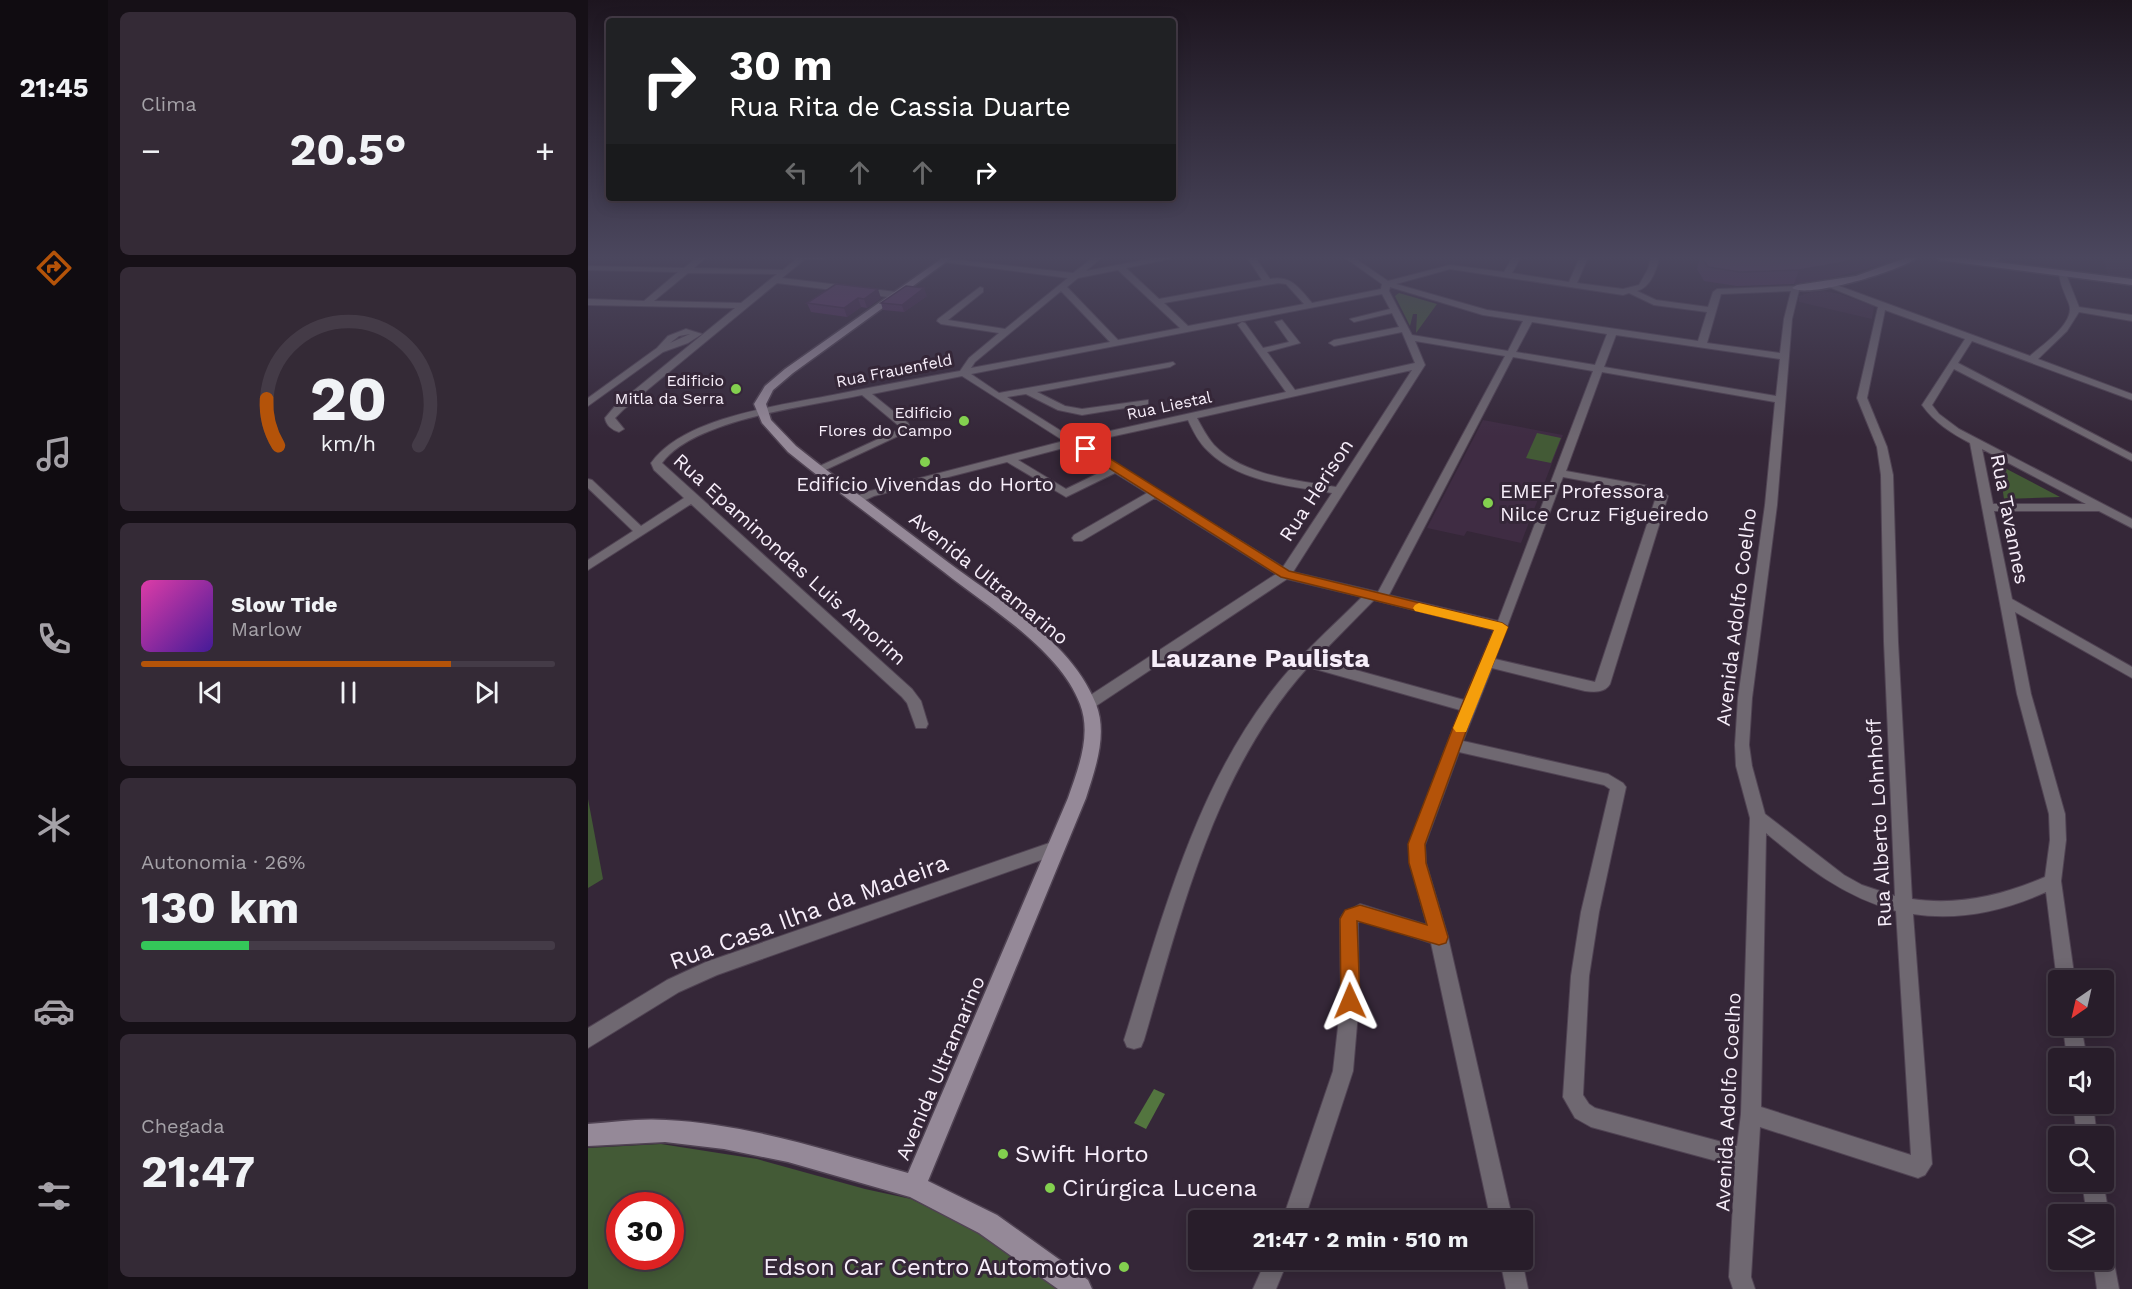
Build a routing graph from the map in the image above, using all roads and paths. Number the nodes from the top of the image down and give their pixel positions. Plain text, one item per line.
1 (729, 317) edge
2 (864, 317) edge
3 (946, 317) edge
4 (1026, 317) edge
5 (1091, 317) edge
6 (1173, 317) edge
7 (1247, 317) edge
8 (1357, 317) edge
9 (1399, 317) edge
10 (1509, 317) edge
11 (1709, 317) edge
12 (1791, 317) edge
13 (1879, 317) edge
14 (1914, 317) edge
15 (2074, 317) edge
16 (1353, 318) dead end
17 (1528, 321) junction
18 (1279, 322) dead end
19 (1242, 325) dead end
20 (1186, 329) junction
21 (1008, 332) junction
22 (1612, 332) junction
23 (1407, 333) junction
24 (1970, 338) junction
25 (1116, 343) junction
26 (1334, 343) dead end
27 (1702, 345) junction
28 (660, 350) dead end
29 (1262, 351) junction
30 (1510, 354) junction
31 (1785, 357) junction
32 (2031, 360) junction
33 (1170, 364) dead end
34 (1952, 364) junction
35 (1420, 365) junction
36 (1599, 369) junction
37 (964, 372) junction
38 (1026, 390) junction
39 (864, 392) junction
40 (1012, 393) junction
41 (1292, 393) junction
42 (997, 396) junction
43 (2132, 397) edge
44 (1782, 400) junction
45 (1144, 402) dead end
46 (588, 403) edge
47 (761, 411) junction
48 (1191, 416) junction
49 (1050, 426) junction
50 (619, 429) dead end
51 (1074, 441) junction
52 (1975, 442) junction
53 (1008, 458) junction
54 (2132, 458) edge
55 (1117, 468) junction
56 (817, 470) junction
57 (1559, 473) junction
58 (588, 482) edge
59 (1339, 491) junction
60 (1156, 493) junction
61 (692, 498) junction
62 (856, 500) junction
63 (1986, 507) junction
64 (2101, 508) junction
65 (2132, 524) edge
66 (640, 531) junction
67 (1078, 538) dead end
68 (588, 566) edge
69 (1285, 574) junction
70 (1376, 597) junction
71 (2007, 602) junction
72 (1502, 627) junction
73 (1306, 661) junction
74 (1487, 662) junction
75 (2132, 673) edge
76 (1088, 704) junction
77 (1468, 707) junction
78 (921, 724) dead end
79 (1455, 745) junction
80 (1758, 818) junction
81 (1055, 848) junction
82 (2053, 881) junction
83 (1904, 906) junction
84 (1439, 937) junction
85 (2065, 970) edge
86 (588, 1039) edge
87 (1134, 1040) dead end
88 (1751, 1114) junction
89 (588, 1135) edge
90 (1746, 1159) junction
91 (914, 1186) junction
92 (1297, 1210) edge
93 (1500, 1210) edge
94 (1273, 1270) edge
95 (1513, 1270) edge
96 (2105, 1270) edge
97 (1079, 1289) edge
98 (1264, 1289) edge
99 (1518, 1289) edge
100 (1744, 1289) edge
101 (2108, 1289) edge

1 - 50 street
2 - 47 street
3 - 21 street
4 - 21 street
5 - 25 street
6 - 20 street
7 - 20 street, Rua Frauenfeld
8 - 16 street
9 - 23 street
10 - 17 street
11 - 27 street
12 - 31 street, Avenida Adolfo Coelho
13 - 83 street, Rua Alberto Lohnhoff
14 - 24 street
15 - 32 street
17 - 22 street
17 - 30 street
18 - 29 street
19 - 29 street
20 - 25 street, Rua Frauenfeld
21 - 37 street
22 - 27 street
22 - 36 street
23 - 26 street
23 - 30 street
23 - 35 street
24 - 32 street
24 - 34 street, Rua Tavannes
25 - 37 street, Rua Frauenfeld
27 - 31 street
28 - 46 street
29 - 41 street
30 - 36 street
30 - 70 street
31 - 44 street, Avenida Adolfo Coelho
32 - 43 street
33 - 38 street
34 - 52 street, Rua Tavannes
34 - 54 street
35 - 41 street, Rua Liestal
35 - 59 street, Rua Herison
36 - 44 street
36 - 57 street
37 - 39 street, Rua Frauenfeld
37 - 42 street
38 - 40 street
38 - 45 street
39 - 47 street, Rua Frauenfeld
39 - 56 street
40 - 42 street
40 - 49 street
41 - 48 street, Rua Liestal
42 - 49 street
44 - 80 street, Avenida Adolfo Coelho
47 - 56 street, Avenida Ultramarino
47 - 61 street, Rua Epaminondas Luis Amorim
48 - 51 street, Rua Liestal
48 - 59 street
49 - 51 street
51 - 53 street, Rua Liestal
51 - 55 street
52 - 63 street, Rua Tavannes
52 - 64 street
53 - 55 street
53 - 62 street, Rua Liestal
55 - 60 street
56 - 62 street, Avenida Ultramarino
57 - 72 street
57 - 74 street
58 - 66 street
59 - 69 street, Rua Herison
60 - 67 street
60 - 69 street
61 - 66 street
61 - 78 street, Rua Epaminondas Luis Amorim
62 - 76 street, Avenida Ultramarino
63 - 64 street
63 - 71 street, Rua Tavannes
64 - 65 street
66 - 68 street
69 - 70 street
69 - 76 street, Rua Herison
70 - 72 street
70 - 73 street
71 - 75 street, Rua Tavannes
71 - 82 street
72 - 74 street
73 - 77 street
73 - 87 street
74 - 77 street
76 - 81 street, Avenida Ultramarino
77 - 79 street
79 - 84 street
79 - 90 street
80 - 83 street
80 - 88 street, Avenida Adolfo Coelho
81 - 86 street, Rua Casa Ilha da Madeira
81 - 91 street, Avenida Ultramarino
82 - 83 street
82 - 85 street
83 - 88 street, Rua Alberto Lohnhoff
84 - 92 street
84 - 93 street
88 - 90 street, Avenida Adolfo Coelho
89 - 91 street
90 - 100 street, Avenida Adolfo Coelho
91 - 97 street
94 - 98 street
95 - 99 street
96 - 101 street

